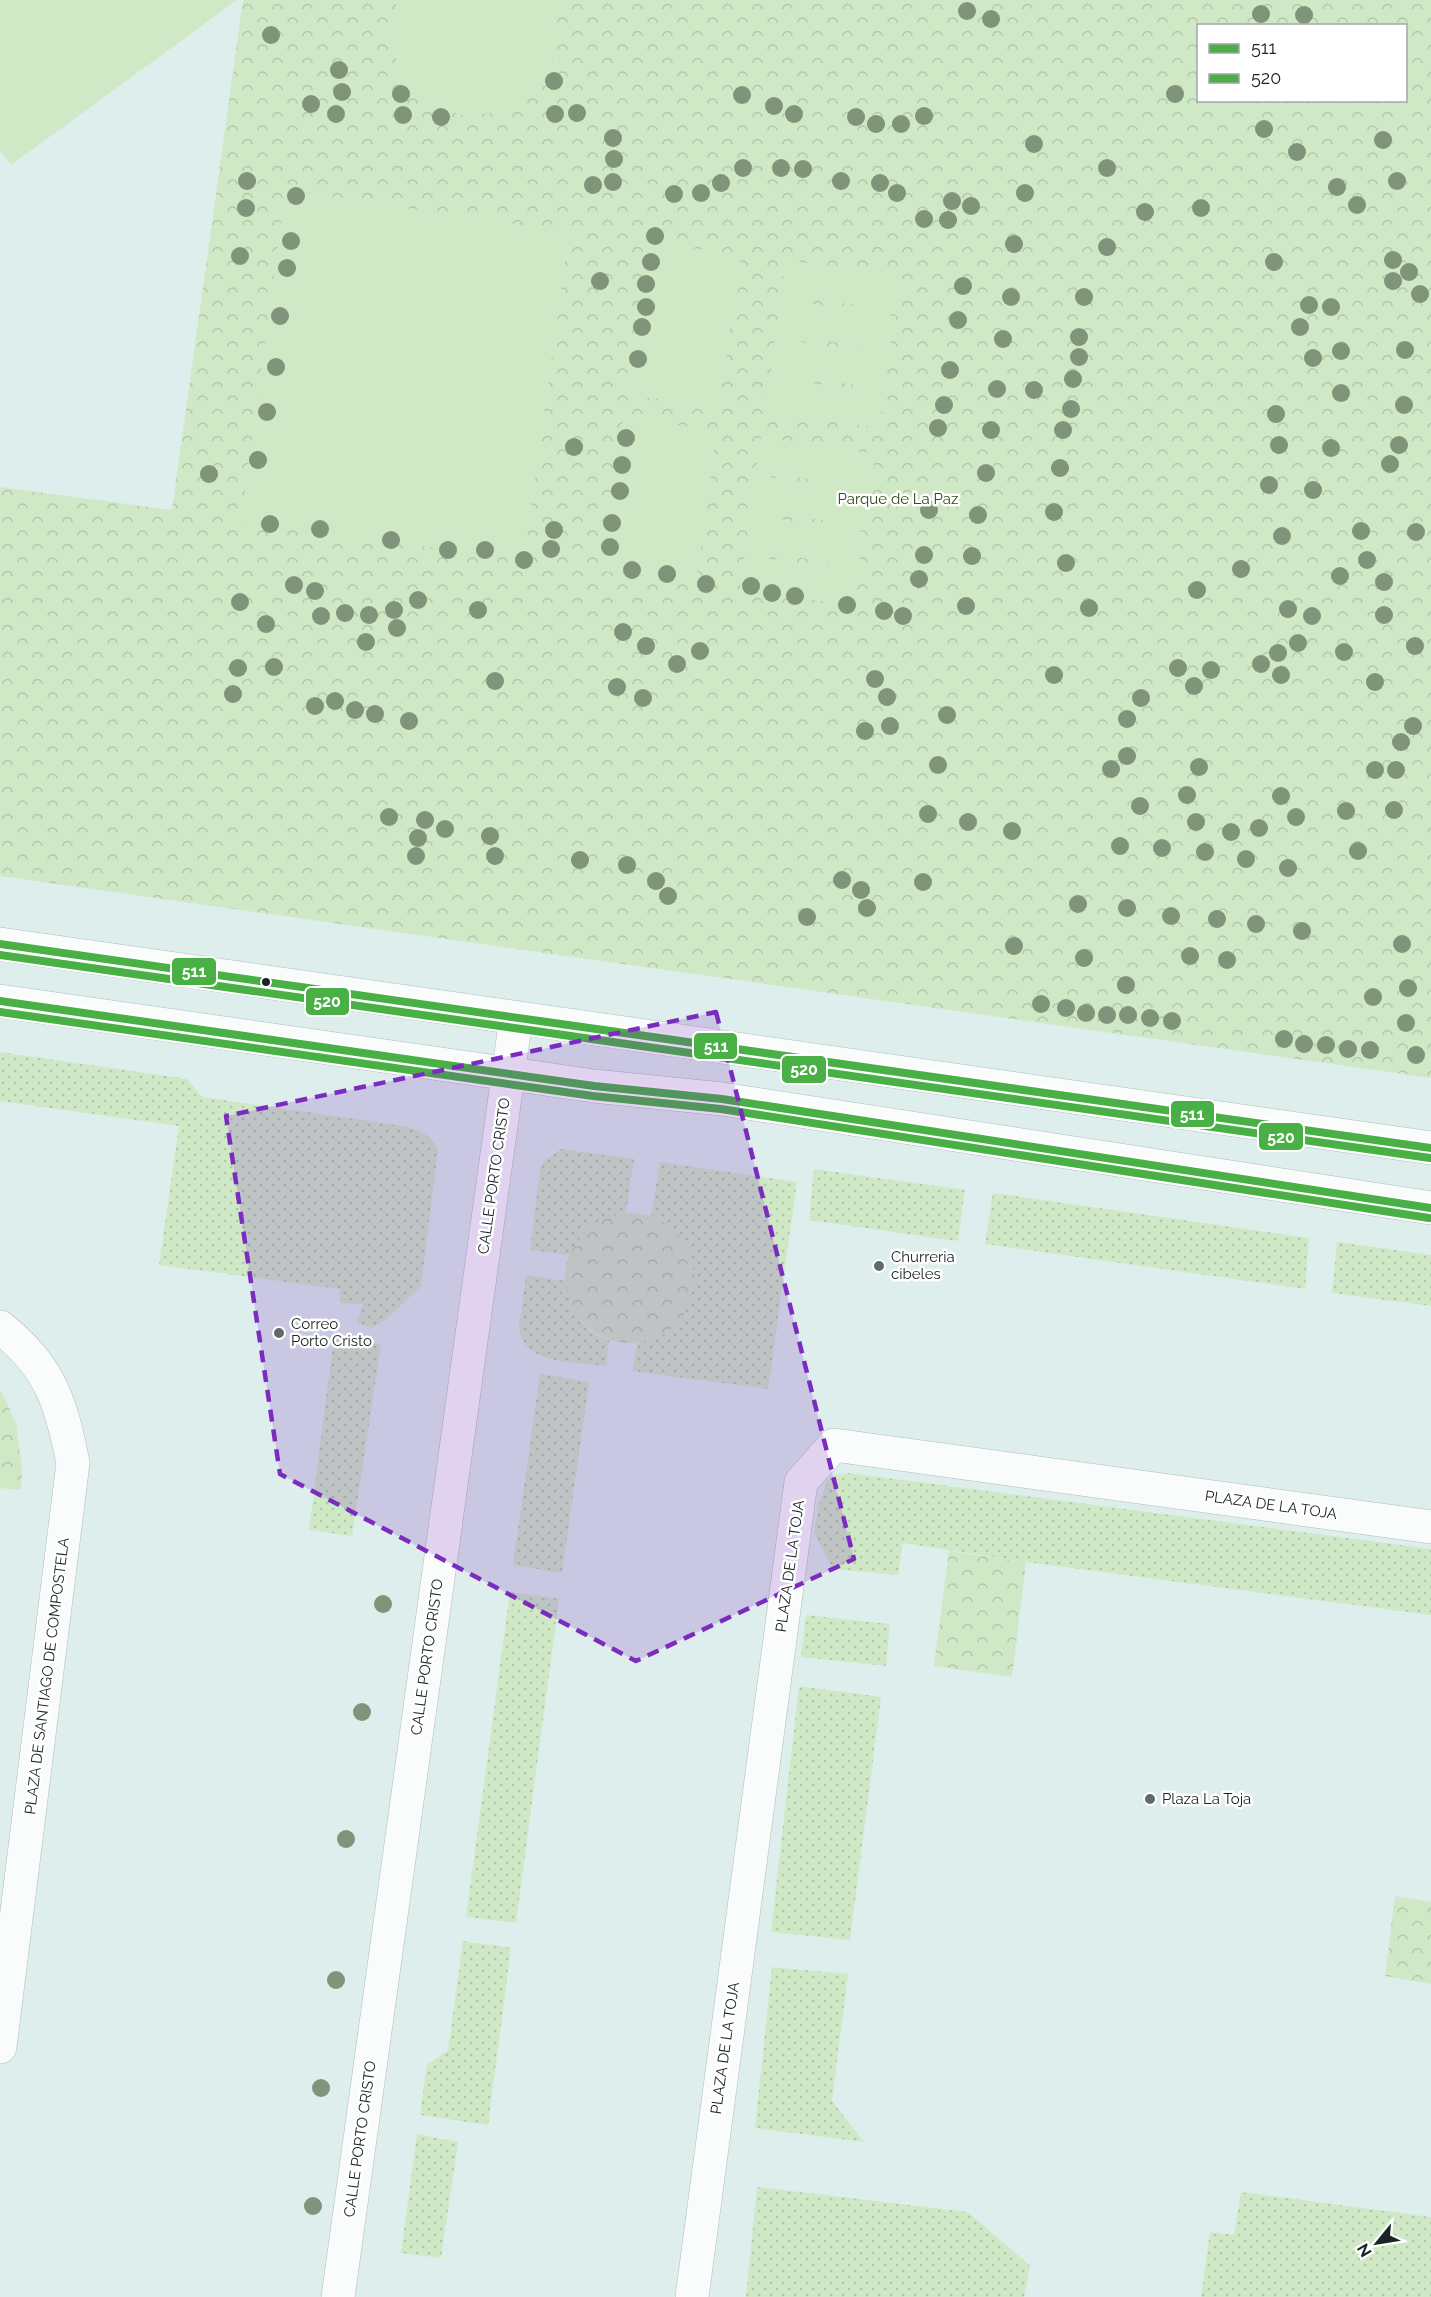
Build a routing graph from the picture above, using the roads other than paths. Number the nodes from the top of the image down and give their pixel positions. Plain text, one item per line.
1 (0, 944) edge
2 (0, 1001) edge
3 (516, 1018) junction
4 (508, 1073) junction
5 (1431, 1148) edge
6 (1431, 1208) edge
7 (0, 1327) edge
8 (1431, 1527) edge
9 (0, 2047) edge
10 (338, 2297) edge
11 (692, 2297) edge

1 - 3 street
2 - 4 street
3 - 4 street, CALLE PORTO CRISTO
3 - 5 street
4 - 6 street
4 - 10 street, CALLE PORTO CRISTO
7 - 9 street, PLAZA DE SANTIAGO DE COMPOSTELA
8 - 11 street, PLAZA DE LA TOJA

